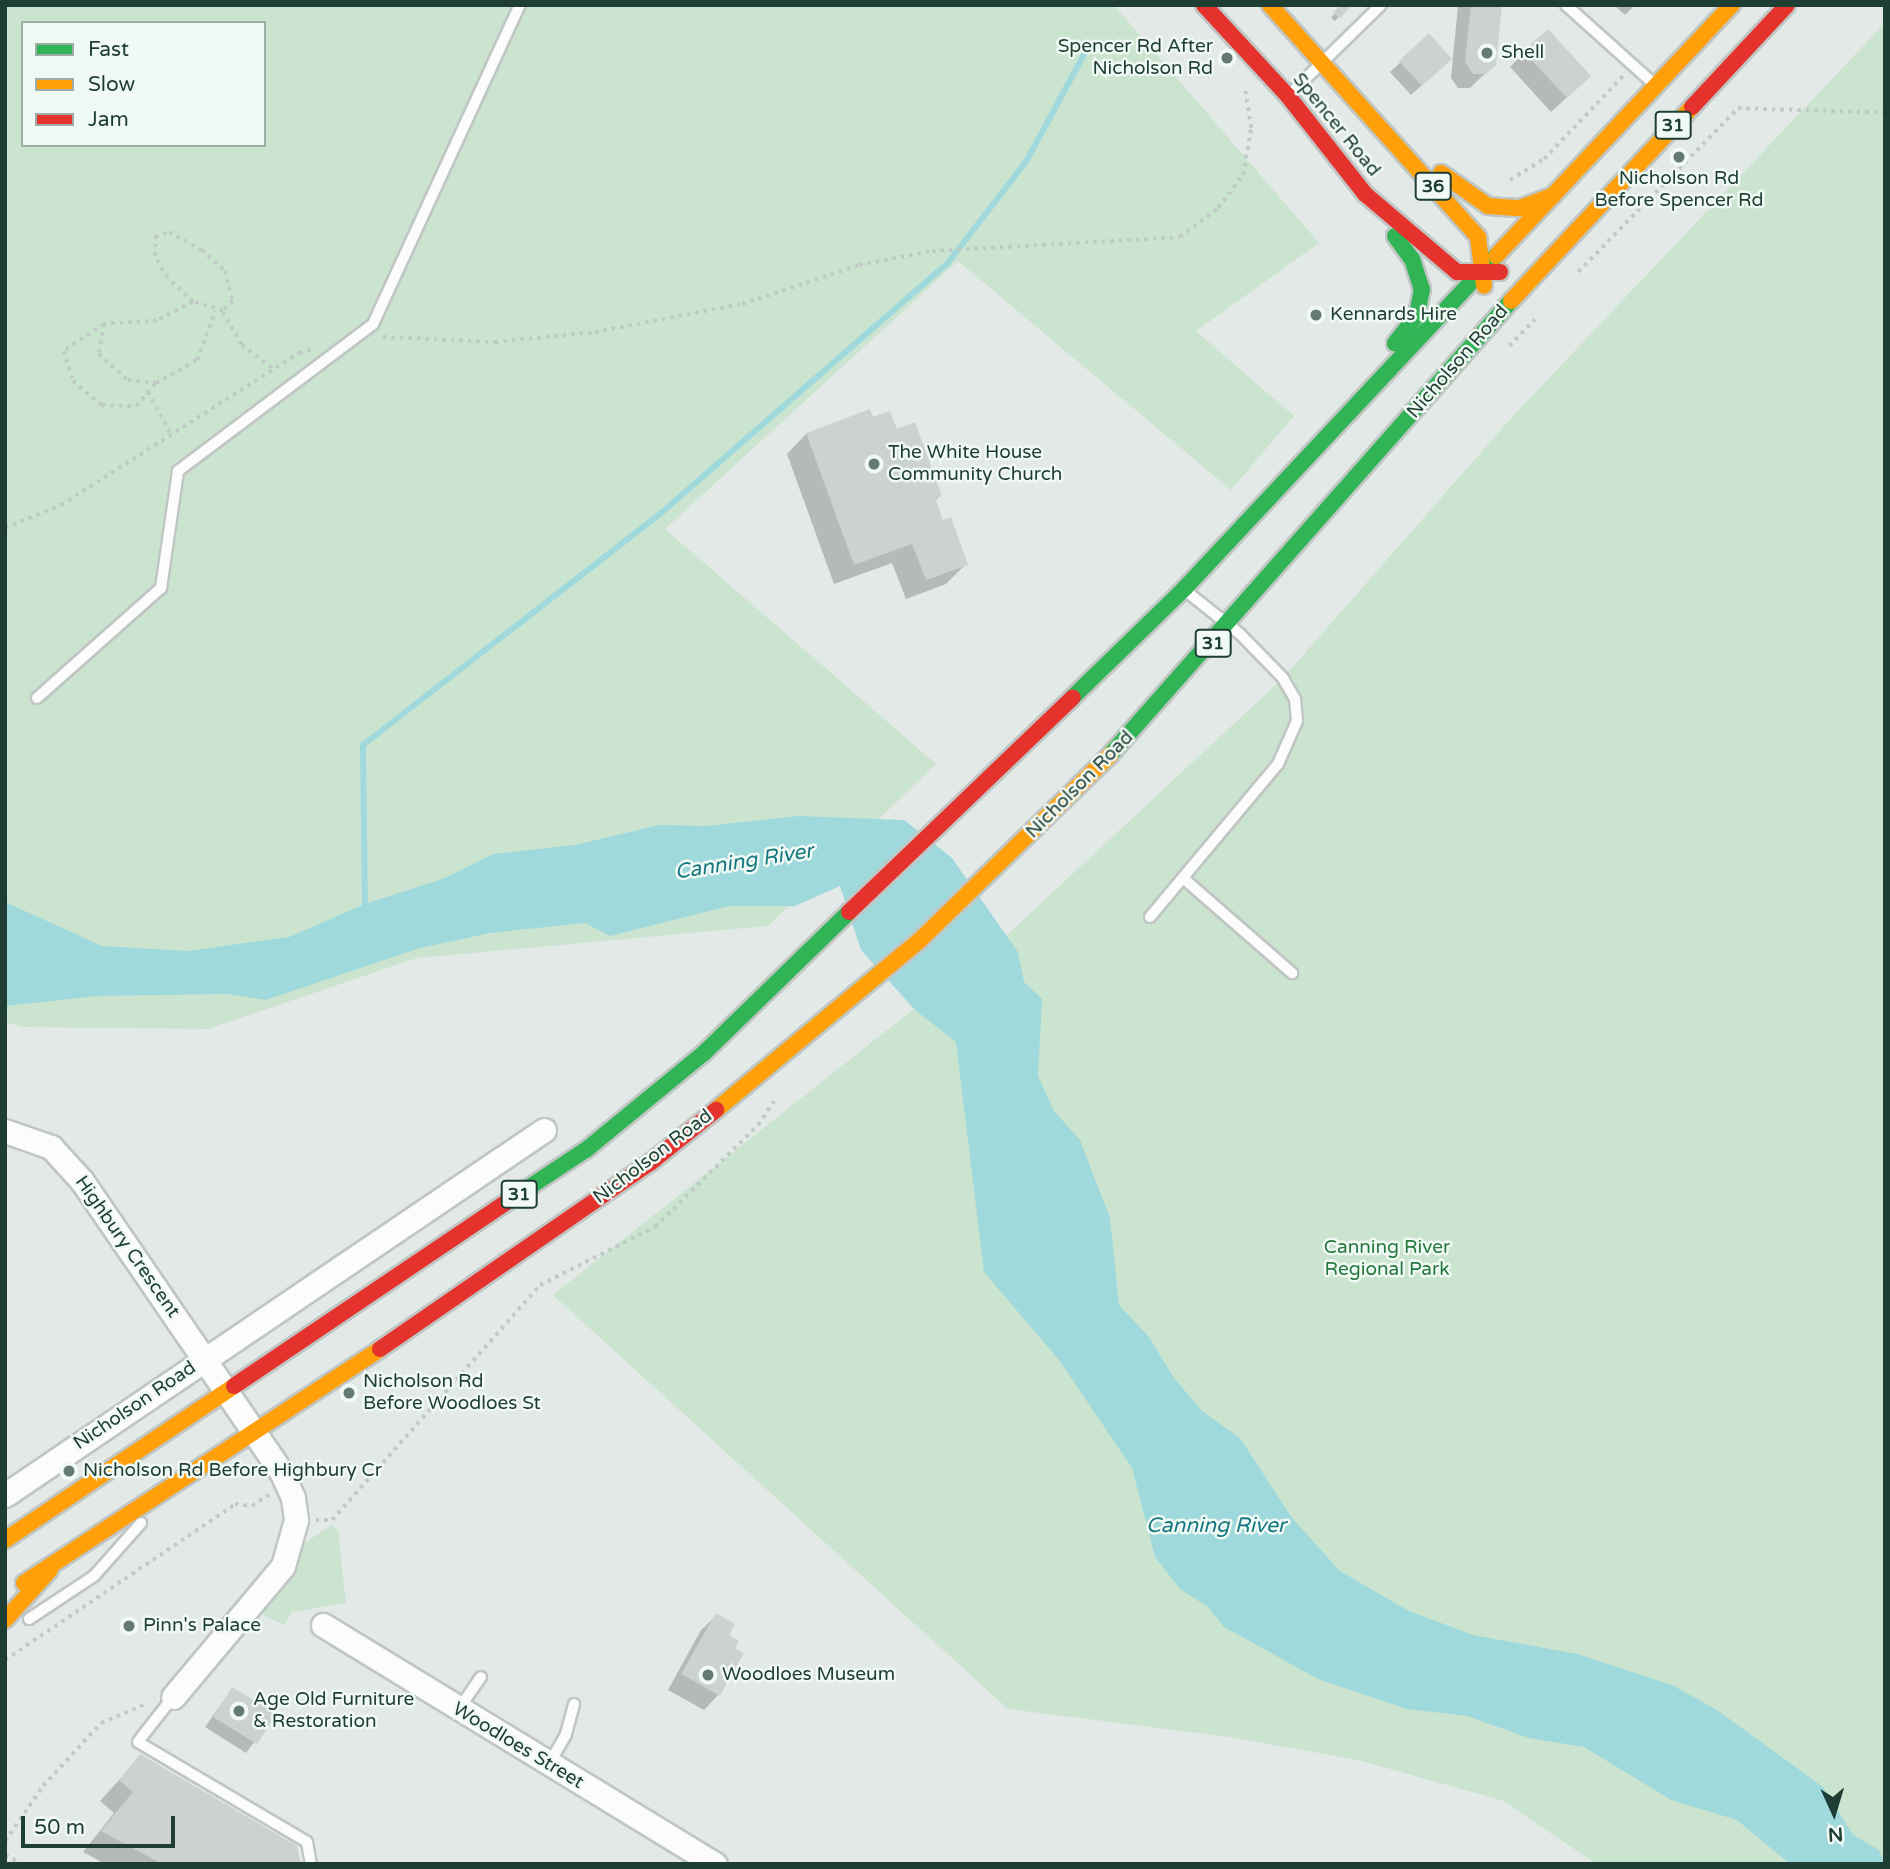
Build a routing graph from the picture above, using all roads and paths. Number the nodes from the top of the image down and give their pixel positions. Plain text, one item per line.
1 (520, 5) edge
2 (1204, 5) edge
3 (1270, 5) edge
4 (1381, 5) edge
5 (1566, 5) edge
6 (1732, 5) edge
7 (1787, 5) edge
8 (1323, 64) junction
9 (1634, 66) junction
10 (1242, 80) dead end
11 (1657, 87) junction
12 (1288, 96) junction
13 (1885, 113) edge
14 (1506, 185) dead end
15 (1365, 194) junction
16 (1556, 194) junction
17 (1482, 271) junction
18 (1535, 275) junction
19 (1574, 276) dead end
20 (193, 302) junction
21 (215, 311) junction
22 (223, 311) junction
23 (104, 324) junction
24 (1482, 331) junction
25 (355, 337) junction
26 (322, 346) dead end
27 (274, 369) junction
28 (156, 383) junction
29 (148, 392) junction
30 (1354, 410) junction
31 (172, 434) junction
32 (5, 528) edge
33 (1184, 589) junction
34 (1228, 625) junction
35 (37, 698) dead end
36 (1183, 878) junction
37 (1150, 918) dead end
38 (1292, 974) dead end
39 (779, 1094) dead end
40 (544, 1130) dead end
41 (5, 1131) edge
42 (204, 1359) junction
43 (226, 1391) junction
44 (255, 1434) junction
45 (286, 1483) junction
46 (168, 1492) junction
47 (5, 1495) edge
48 (332, 1520) dead end
49 (5, 1540) edge
50 (50, 1570) junction
51 (5, 1592) edge
52 (5, 1620) edge
53 (323, 1625) dead end
54 (5, 1636) edge
55 (5, 1660) edge
56 (481, 1677) dead end
57 (173, 1697) junction
58 (574, 1704) dead end
59 (458, 1710) junction
60 (549, 1764) junction
61 (5, 1841) edge
62 (5, 1855) edge
63 (23, 1864) edge
64 (311, 1864) edge
65 (715, 1864) edge

1 - 25 lane
2 - 12 main road, Spencer Road / 36
3 - 8 main road, Spencer Road / 36
4 - 8 lane
5 - 9 lane
6 - 11 main road, Nicholson Road / 31
7 - 18 main road, Nicholson Road / 31
8 - 12 lane
8 - 16 main road, 36
8 - 17 main road, Spencer Road / 36
9 - 11 lane
9 - 14 path
10 - 25 path
11 - 16 main road, Nicholson Road / 31
12 - 15 main road, Spencer Road / 36
13 - 19 path
15 - 17 main road, Spencer Road / 36
15 - 30 main road
16 - 17 main road, Nicholson Road / 31
17 - 18 main road, Spencer Road / 36
17 - 24 main road, Spencer Road / 36
17 - 30 main road, Nicholson Road / 31
18 - 24 main road, Nicholson Road / 31
20 - 21 path
20 - 22 path
20 - 23 path
21 - 22 path
21 - 28 path
22 - 27 path
23 - 28 path
23 - 29 path
24 - 34 main road, Nicholson Road / 31
25 - 35 lane
26 - 27 path
27 - 31 path
28 - 29 path
29 - 31 path
30 - 33 main road, Nicholson Road / 31
31 - 32 path
33 - 34 lane
33 - 43 main road, Nicholson Road / 31
34 - 36 lane
34 - 44 main road, Nicholson Road / 31
36 - 37 lane
36 - 38 lane
39 - 48 path
40 - 42 street, Nicholson Road
41 - 42 street, Highbury Crescent
42 - 43 street, Highbury Crescent
42 - 47 street, Nicholson Road
43 - 44 street
43 - 49 main road, Nicholson Road / 31
44 - 45 street
44 - 46 main road, Nicholson Road / 31
45 - 55 path
45 - 57 street
46 - 50 main road, Nicholson Road / 31
46 - 54 lane
50 - 51 main road, Nicholson Road / 31
50 - 52 main road
53 - 59 street, Woodloes Street
56 - 59 lane
57 - 61 path
57 - 64 lane
58 - 60 lane
59 - 60 street, Woodloes Street
60 - 65 street, Woodloes Street
62 - 63 path

